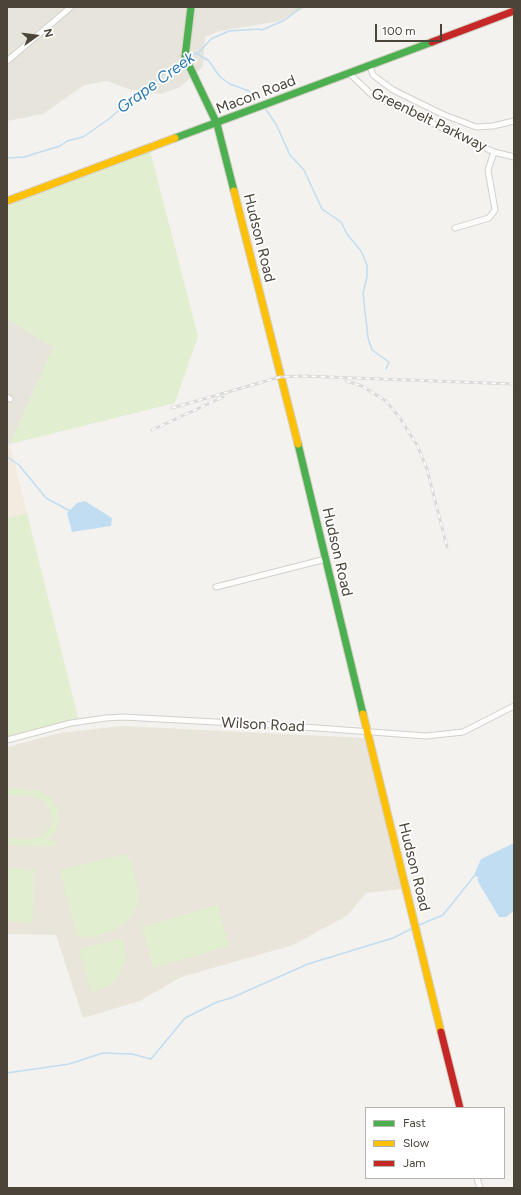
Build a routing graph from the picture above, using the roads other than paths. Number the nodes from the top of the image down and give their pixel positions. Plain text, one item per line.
1 (71, 7) edge
2 (191, 7) edge
3 (514, 12) edge
4 (7, 61) edge
5 (370, 66) junction
6 (349, 73) junction
7 (514, 121) edge
8 (217, 124) junction
9 (494, 152) junction
10 (514, 157) edge
11 (7, 202) edge
12 (455, 228) dead end
13 (326, 559) junction
14 (216, 587) dead end
15 (514, 706) edge
16 (368, 733) junction
17 (7, 740) edge
18 (460, 1107) edge

1 - 4 street
2 - 8 street, Hudson Road
3 - 5 street, Macon Road
5 - 6 street, Macon Road
5 - 7 street, Greenbelt Parkway
6 - 8 street, Macon Road
6 - 9 street, Greenbelt Parkway
8 - 11 street, Macon Road
8 - 13 street, Hudson Road
9 - 10 street, Greenbelt Parkway
9 - 12 street
13 - 14 street
13 - 16 street, Hudson Road
15 - 16 street, Wilson Road
16 - 17 street, Wilson Road
16 - 18 street, Hudson Road

